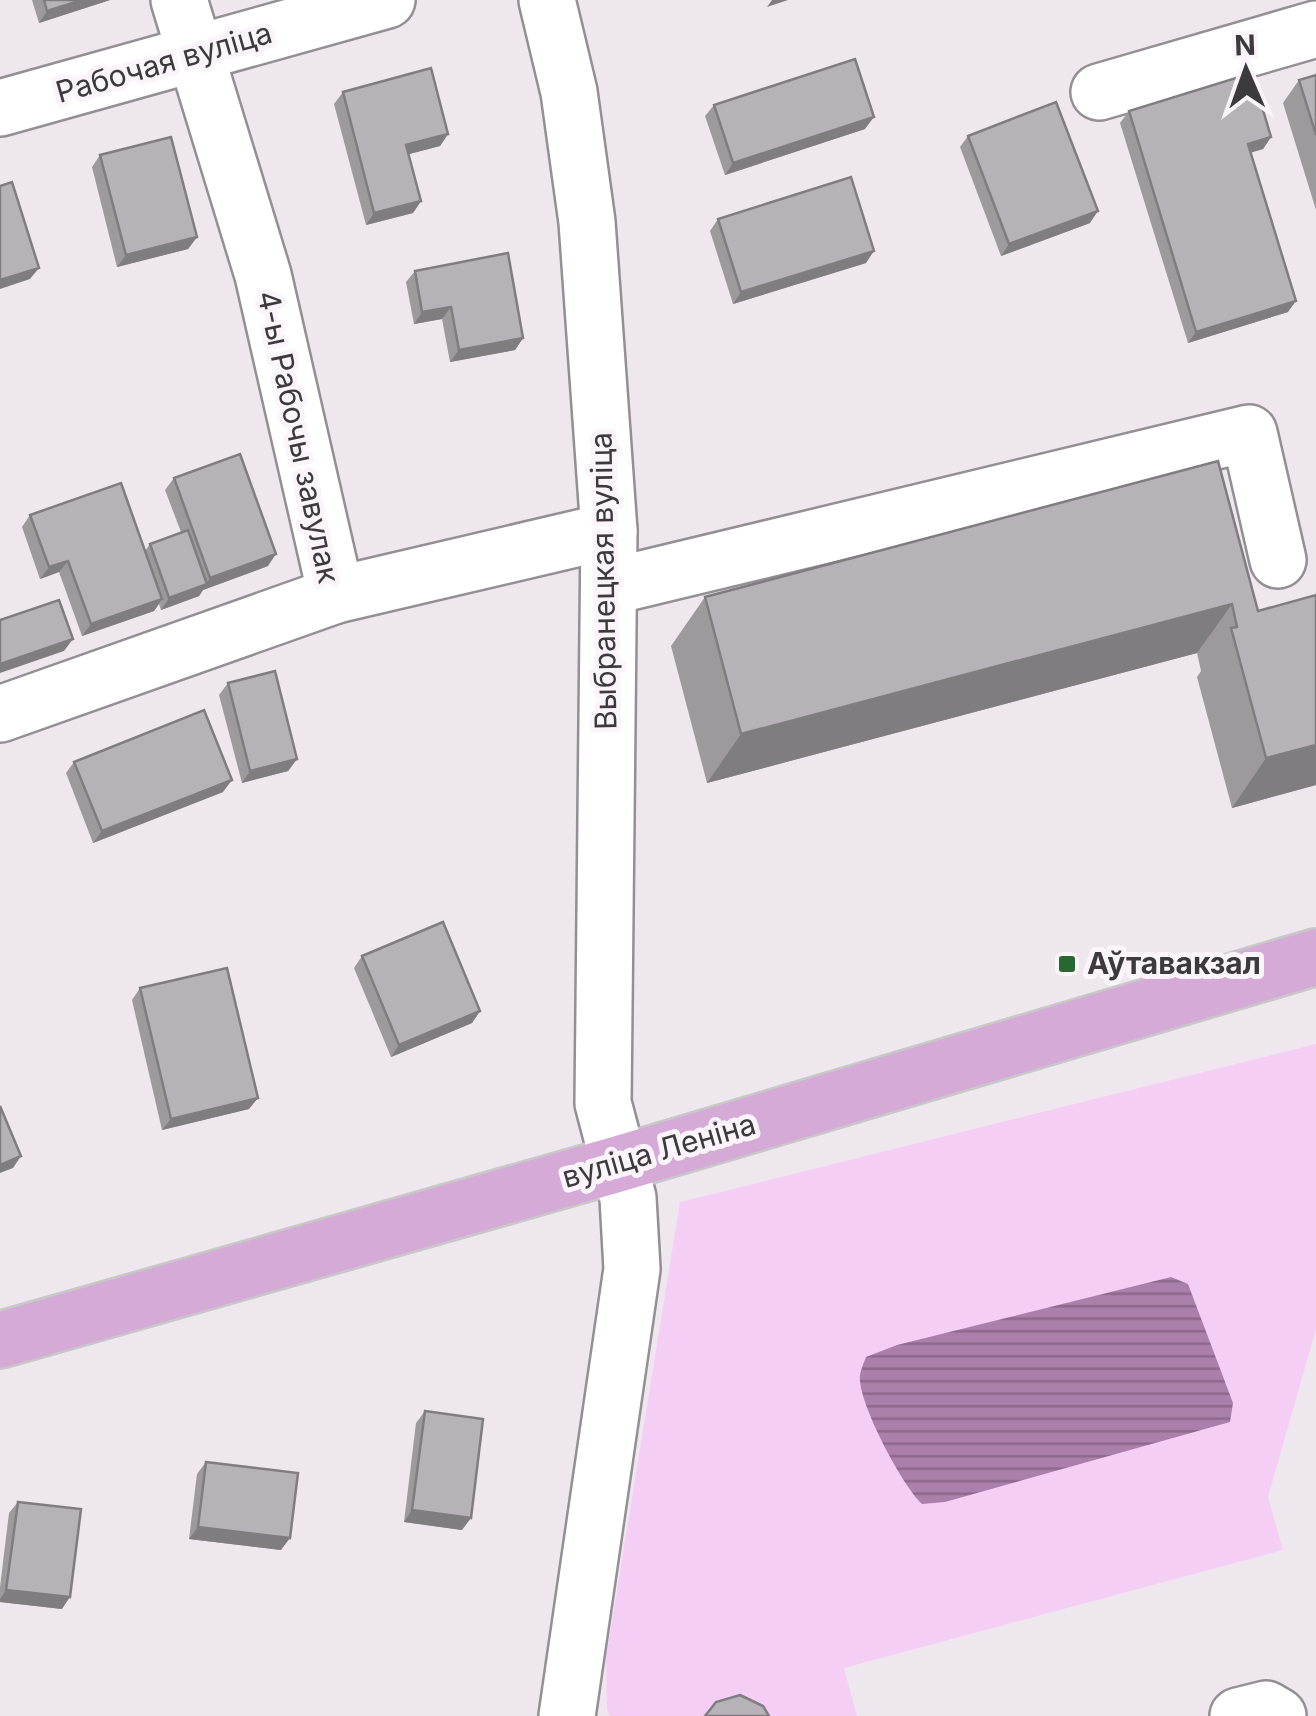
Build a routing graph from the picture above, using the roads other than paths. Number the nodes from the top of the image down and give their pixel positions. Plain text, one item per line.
1 (179, 0) edge
2 (386, 0) edge
3 (547, 0) edge
4 (1316, 29) edge
5 (195, 54) junction
6 (1099, 92) dead end
7 (0, 108) edge
8 (609, 532) junction
9 (1278, 560) dead end
10 (609, 588) junction
11 (336, 595) junction
12 (0, 714) edge
13 (1316, 957) edge
14 (618, 1164) junction
15 (0, 1340) edge
16 (567, 1716) edge
17 (1238, 1716) edge
18 (1278, 1716) edge

1 - 5 street, 4-ы Рабочы завулак
2 - 5 street, Рабочая вуліца
3 - 8 street, Выбранецкая вуліца
4 - 6 street
5 - 7 street, Рабочая вуліца
5 - 11 street, 4-ы Рабочы завулак
8 - 10 street, Выбранецкая вуліца
8 - 11 street
9 - 10 street
10 - 14 street, Выбранецкая вуліца
11 - 12 street, 4-ы Рабочы завулак
13 - 14 main road, вуліца Леніна
14 - 15 main road, вуліца Леніна
14 - 16 street, Выбранецкая вуліца
17 - 18 street

